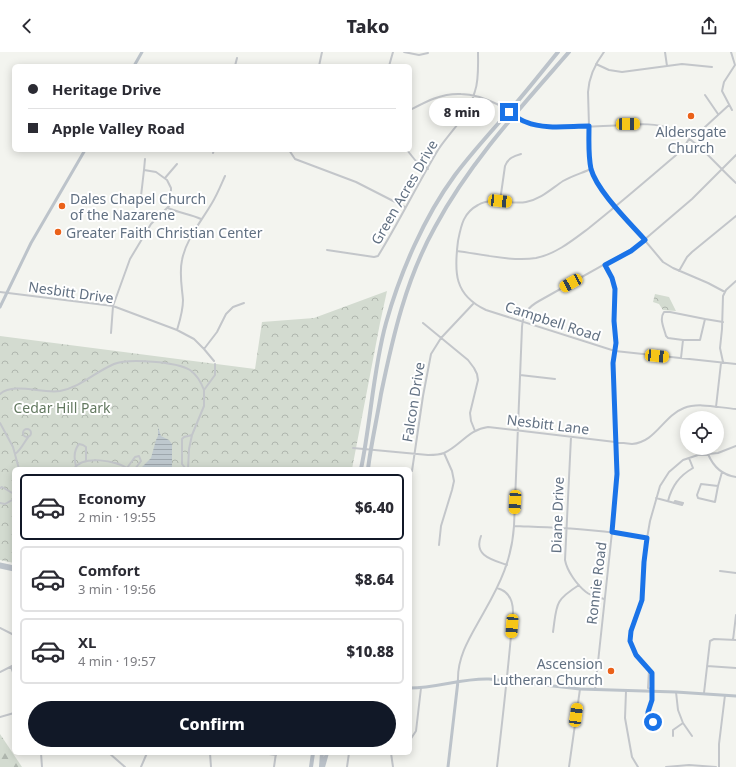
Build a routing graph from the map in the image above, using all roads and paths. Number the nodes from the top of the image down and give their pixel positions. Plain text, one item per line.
1 (142, 52) edge
2 (322, 52) edge
3 (393, 52) edge
4 (404, 52) edge
5 (478, 52) edge
6 (558, 52) edge
7 (570, 52) edge
8 (604, 52) edge
9 (665, 52) edge
10 (730, 52) edge
11 (428, 53) dead end
12 (237, 58) dead end
13 (135, 64) edge
14 (236, 64) edge
15 (319, 64) edge
16 (390, 64) edge
17 (596, 64) junction
18 (735, 65) edge
19 (667, 66) junction
20 (712, 67) dead end
21 (474, 95) junction
22 (705, 95) dead end
23 (729, 105) junction
24 (412, 109) edge
25 (732, 110) dead end
26 (718, 114) junction
27 (589, 126) junction
28 (705, 127) dead end
29 (689, 139) junction
30 (84, 152) edge
31 (290, 152) edge
32 (409, 152) edge
33 (521, 154) dead end
34 (736, 155) edge
35 (145, 159) dead end
36 (177, 164) dead end
37 (428, 169) junction
38 (591, 169) junction
39 (144, 170) junction
40 (722, 170) junction
41 (225, 176) dead end
42 (164, 178) junction
43 (736, 183) edge
44 (141, 196) dead end
45 (500, 201) junction
46 (616, 206) junction
47 (405, 207) junction
48 (168, 208) junction
49 (736, 216) edge
50 (201, 220) junction
51 (645, 240) junction
52 (327, 250) dead end
53 (457, 251) junction
54 (605, 265) junction
55 (679, 271) junction
56 (736, 281) edge
57 (0, 292) edge
58 (725, 292) junction
59 (6, 293) junction
60 (244, 303) dead end
61 (473, 304) junction
62 (0, 306) edge
63 (112, 306) junction
64 (705, 319) junction
65 (523, 322) junction
66 (723, 322) junction
67 (423, 323) dead end
68 (177, 330) junction
69 (111, 333) dead end
70 (441, 338) junction
71 (683, 340) junction
72 (204, 349) junction
73 (615, 351) junction
74 (681, 358) junction
75 (722, 362) junction
76 (736, 364) edge
77 (520, 375) junction
78 (555, 379) dead end
79 (204, 390) junction
80 (0, 394) edge
81 (716, 407) junction
82 (736, 409) edge
83 (0, 423) edge
84 (518, 430) junction
85 (475, 431) junction
86 (23, 434) junction
87 (192, 435) junction
88 (29, 436) junction
89 (571, 437) junction
90 (23, 443) junction
91 (616, 443) junction
92 (736, 446) edge
93 (353, 448) dead end
94 (724, 451) edge
95 (444, 453) junction
96 (15, 454) junction
97 (415, 454) junction
98 (703, 455) edge
99 (709, 455) edge
100 (689, 458) junction
101 (86, 460) junction
102 (76, 466) joint
103 (18, 467) edge
104 (124, 467) edge
105 (128, 467) edge
106 (136, 467) edge
107 (185, 467) edge
108 (187, 467) edge
109 (361, 467) edge
110 (368, 467) edge
111 (412, 471) dead end
112 (722, 472) junction
113 (736, 477) edge
114 (718, 486) junction
115 (0, 488) edge
116 (12, 492) edge
117 (656, 498) junction
118 (12, 500) edge
119 (668, 501) junction
120 (0, 503) edge
121 (674, 503) dead end
122 (514, 526) junction
123 (566, 528) junction
124 (612, 532) junction
125 (481, 536) dead end
126 (647, 538) junction
127 (439, 545) dead end
128 (0, 565) edge
129 (507, 565) junction
130 (12, 568) edge
131 (720, 571) dead end
132 (736, 573) edge
133 (579, 585) junction
134 (497, 588) junction
135 (604, 599) junction
136 (736, 615) edge
137 (0, 628) edge
138 (553, 632) dead end
139 (12, 634) edge
140 (734, 640) edge
141 (707, 666) junction
142 (11, 667) edge
143 (736, 668) edge
144 (0, 672) edge
145 (507, 680) junction
146 (458, 681) junction
147 (412, 688) edge
148 (421, 688) junction
149 (580, 689) junction
150 (594, 690) junction
151 (651, 690) junction
152 (626, 691) junction
153 (676, 692) junction
154 (704, 694) junction
155 (725, 695) junction
156 (736, 696) edge
157 (12, 714) edge
158 (0, 718) edge
159 (655, 722) dead end
160 (683, 723) junction
161 (673, 736) dead end
162 (692, 736) dead end
163 (412, 737) edge
164 (41, 755) edge
165 (110, 755) edge
166 (146, 755) edge
167 (210, 755) edge
168 (276, 755) edge
169 (313, 755) edge
170 (322, 755) edge
171 (326, 755) edge
172 (349, 755) edge
173 (391, 755) edge
174 (42, 767) edge
175 (125, 767) edge
176 (141, 767) edge
177 (212, 767) edge
178 (274, 767) edge
179 (311, 767) edge
180 (322, 767) edge
181 (347, 767) edge
182 (392, 767) edge
183 (448, 767) edge
184 (497, 767) edge
185 (569, 767) edge
186 (638, 767) edge
187 (666, 767) edge
188 (717, 767) edge

1 - 13 main road
2 - 15 street
3 - 16 street
4 - 11 street
5 - 21 street
6 - 109 highway
7 - 110 highway
8 - 17 street
9 - 19 street
10 - 18 street
12 - 14 street
17 - 19 street
17 - 27 street
18 - 23 street
19 - 20 street
21 - 24 street
21 - 27 street
21 - 37 street, Green Acres Drive
22 - 26 street
23 - 25 street
23 - 26 street
26 - 28 street
27 - 29 street
27 - 38 street
29 - 40 street
29 - 46 street
30 - 59 main road
31 - 47 street
32 - 37 street
33 - 45 street
34 - 40 street
35 - 39 street
36 - 42 street
37 - 47 street, Green Acres Drive
38 - 45 street
38 - 46 street
39 - 42 street
39 - 44 street
40 - 43 street
40 - 51 street
41 - 50 street
42 - 48 street
45 - 53 street, Campbell Road
46 - 51 street
46 - 53 street
47 - 52 street, Green Acres Drive
48 - 50 street
48 - 63 street
49 - 55 street
50 - 68 street
51 - 54 street
51 - 55 street
53 - 61 street, Campbell Road
54 - 65 street
54 - 73 street, Ronnie Road
55 - 58 street
56 - 58 street
57 - 59 street, Nesbitt Drive
58 - 66 street
59 - 62 main road
59 - 63 street, Nesbitt Drive
60 - 72 street
61 - 65 street, Campbell Road
61 - 70 street, Falcon Drive
63 - 68 street, Nesbitt Drive
63 - 69 street
64 - 66 street
64 - 71 street
64 - 71 street
65 - 73 street, Campbell Road
65 - 77 street
66 - 75 street
67 - 70 street
68 - 72 street, Nesbitt Drive
70 - 85 street
70 - 97 street, Falcon Drive
71 - 74 street
72 - 79 street, Nesbitt Drive
73 - 74 street, Campbell Road
73 - 91 street, Ronnie Road
74 - 75 street, Campbell Road
75 - 76 street, Campbell Road
75 - 81 street
77 - 78 street
77 - 84 street
79 - 80 street
79 - 87 street, Nesbitt Drive
81 - 82 street, Nesbitt Lane
81 - 91 street, Nesbitt Lane
83 - 96 street
84 - 85 street, Nesbitt Lane
84 - 89 street, Nesbitt Lane
84 - 122 street
85 - 95 street, Nesbitt Lane
86 - 88 street
86 - 88 street
86 - 90 street
87 - 107 street, Nesbitt Drive
87 - 108 street, Nesbitt Drive
88 - 90 street
89 - 91 street, Nesbitt Lane
89 - 123 street, Diane Drive
90 - 96 street
91 - 124 street, Ronnie Road
92 - 94 street
93 - 97 street
95 - 97 street
95 - 127 street
96 - 103 street
97 - 111 street, Falcon Drive
98 - 100 street
99 - 112 street
100 - 117 street
100 - 119 street
101 - 102 street
101 - 102 street
101 - 104 street
105 - 106 street
112 - 113 street
112 - 114 street
114 - 114 street
115 - 116 street
117 - 119 street
117 - 126 street
118 - 120 street
119 - 121 street
122 - 123 street
122 - 129 street
123 - 124 street
123 - 133 street, Diane Drive
124 - 126 street
124 - 135 street, Ronnie Road
125 - 129 street
126 - 151 street
128 - 130 main road
129 - 134 street
131 - 132 street
133 - 135 street, Diane Drive
133 - 138 street
134 - 145 street
134 - 146 street
135 - 150 street, Ronnie Road
136 - 140 street
137 - 139 street
140 - 141 street
141 - 143 street
141 - 154 street
142 - 144 street
145 - 146 main road
145 - 149 main road
145 - 184 street
146 - 148 main road
146 - 183 main road
147 - 148 main road
148 - 163 street
149 - 150 main road
149 - 185 street
150 - 152 main road
151 - 152 main road
151 - 153 main road
151 - 159 street
152 - 186 street
153 - 154 main road
153 - 160 street
154 - 155 main road
155 - 156 main road
155 - 188 street
157 - 158 street
160 - 161 street
160 - 162 street
164 - 174 street
165 - 175 street
166 - 176 street
167 - 177 street
168 - 178 street
169 - 179 highway
170 - 180 highway
171 - 180 highway
172 - 181 street
173 - 182 street
187 - 188 street

